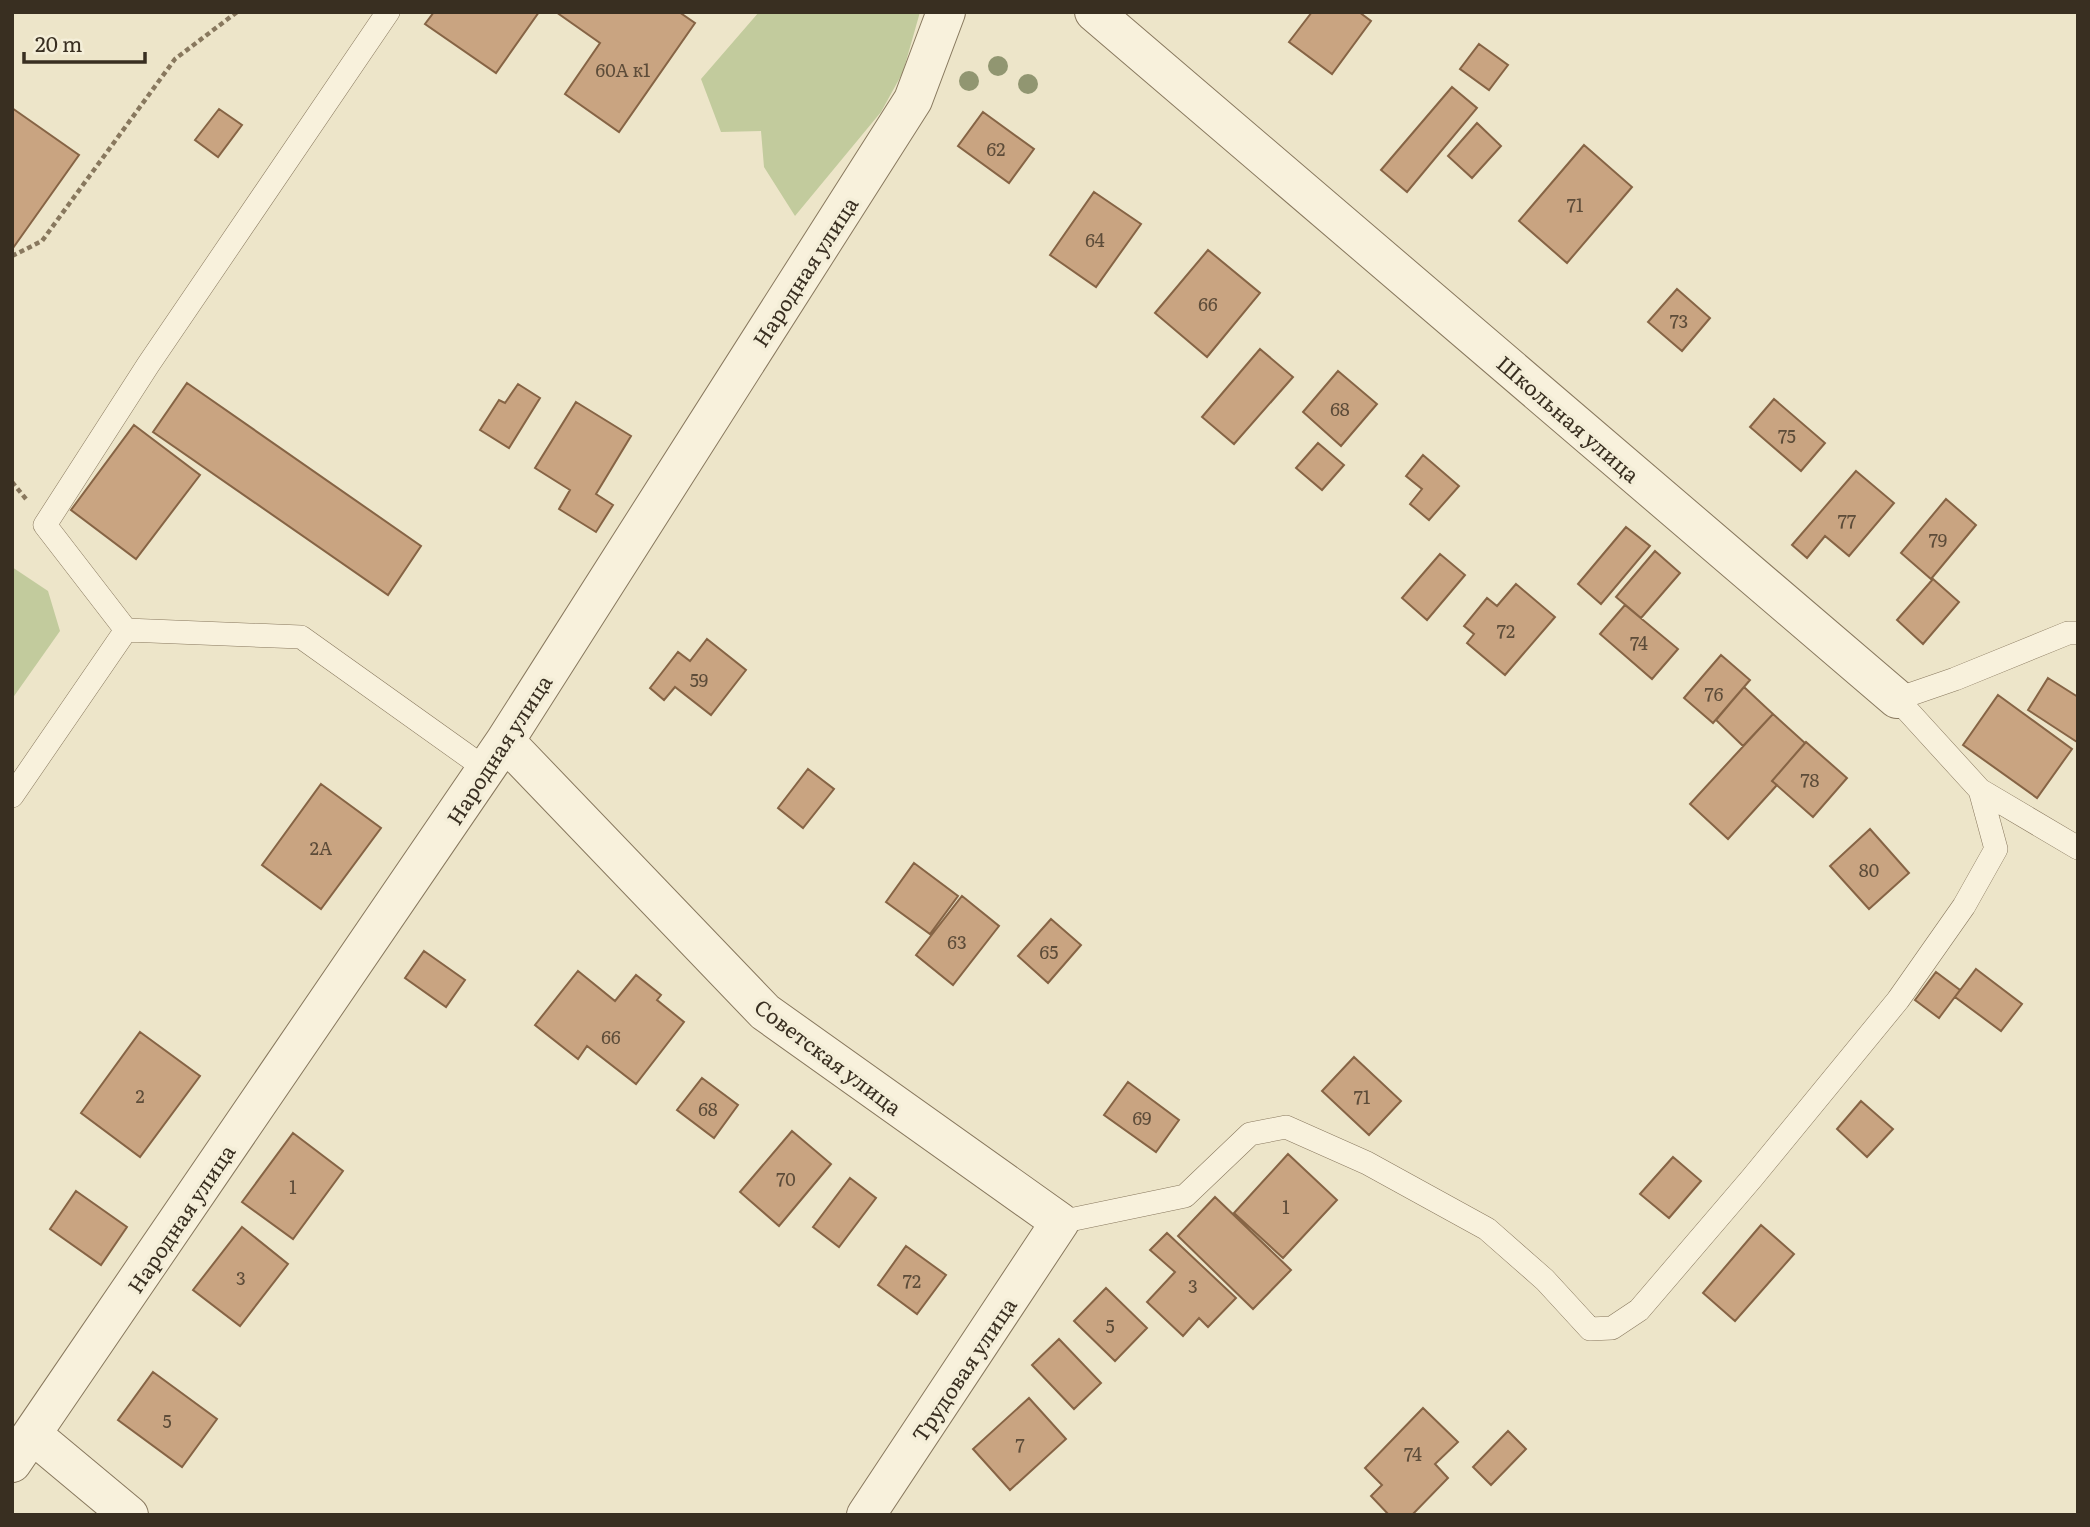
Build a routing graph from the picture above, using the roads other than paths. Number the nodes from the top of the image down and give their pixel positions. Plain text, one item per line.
1 (388, 12) edge
2 (946, 12) edge
3 (1094, 12) edge
4 (126, 630) junction
5 (2078, 633) edge
6 (1897, 699) junction
7 (496, 755) junction
8 (1980, 790) junction
9 (12, 796) edge
10 (2078, 848) edge
11 (1060, 1222) junction
12 (23, 1449) edge
13 (129, 1515) edge
14 (866, 1515) edge

1 - 4 lane
2 - 7 street, Народная улица
3 - 6 street, Школьная улица
4 - 7 lane
4 - 9 lane
5 - 6 lane
6 - 8 lane
7 - 11 street, Советская улица
7 - 12 street, Народная улица
8 - 10 lane
8 - 11 lane
11 - 14 street, Трудовая улица
12 - 13 street

